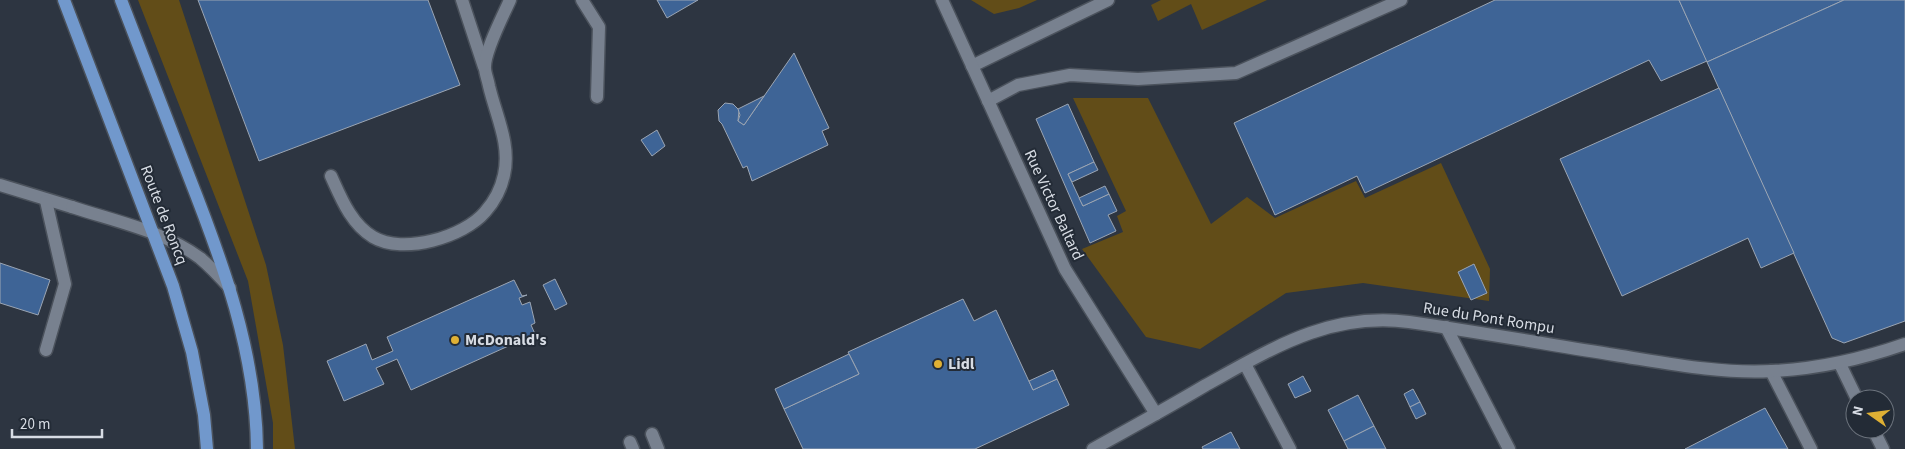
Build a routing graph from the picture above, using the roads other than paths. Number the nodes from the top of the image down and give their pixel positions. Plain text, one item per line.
1 (64, 0) edge
2 (121, 0) edge
3 (462, 0) edge
4 (510, 0) edge
5 (582, 0) edge
6 (942, 0) edge
7 (1108, 0) edge
8 (1400, 0) edge
9 (972, 66) junction
10 (484, 67) junction
11 (597, 97) dead end
12 (988, 101) junction
13 (331, 176) dead end
14 (0, 185) edge
15 (46, 201) junction
16 (154, 234) junction
17 (230, 288) junction
18 (1446, 327) junction
19 (1905, 344) edge
20 (46, 350) dead end
21 (1245, 364) junction
22 (1840, 364) junction
23 (1771, 372) junction
24 (1852, 389) edge
25 (1156, 414) junction
26 (652, 434) dead end
27 (207, 449) edge
28 (257, 449) edge
29 (658, 449) edge
30 (1093, 449) edge
31 (1290, 449) edge
32 (1509, 449) edge
33 (1811, 449) edge

1 - 16 main road, Route de Roncq
2 - 17 main road
3 - 10 street
4 - 10 street
5 - 11 street
6 - 9 street, Rue Victor Baltard
7 - 9 street
8 - 12 street
9 - 12 street, Rue Victor Baltard
10 - 13 street
12 - 25 street, Rue Victor Baltard
14 - 15 street
15 - 16 street
15 - 20 street
16 - 17 street
16 - 27 main road, Route de Roncq
17 - 28 main road
18 - 21 street, Rue du Pont Rompu
18 - 23 street, Rue du Pont Rompu
18 - 32 street
19 - 22 street, Rue du Pont Rompu
21 - 25 street, Rue du Pont Rompu
21 - 31 street
22 - 23 street, Rue du Pont Rompu
22 - 24 street
23 - 33 street
25 - 30 street, Rue du Pont Rompu
26 - 29 street

